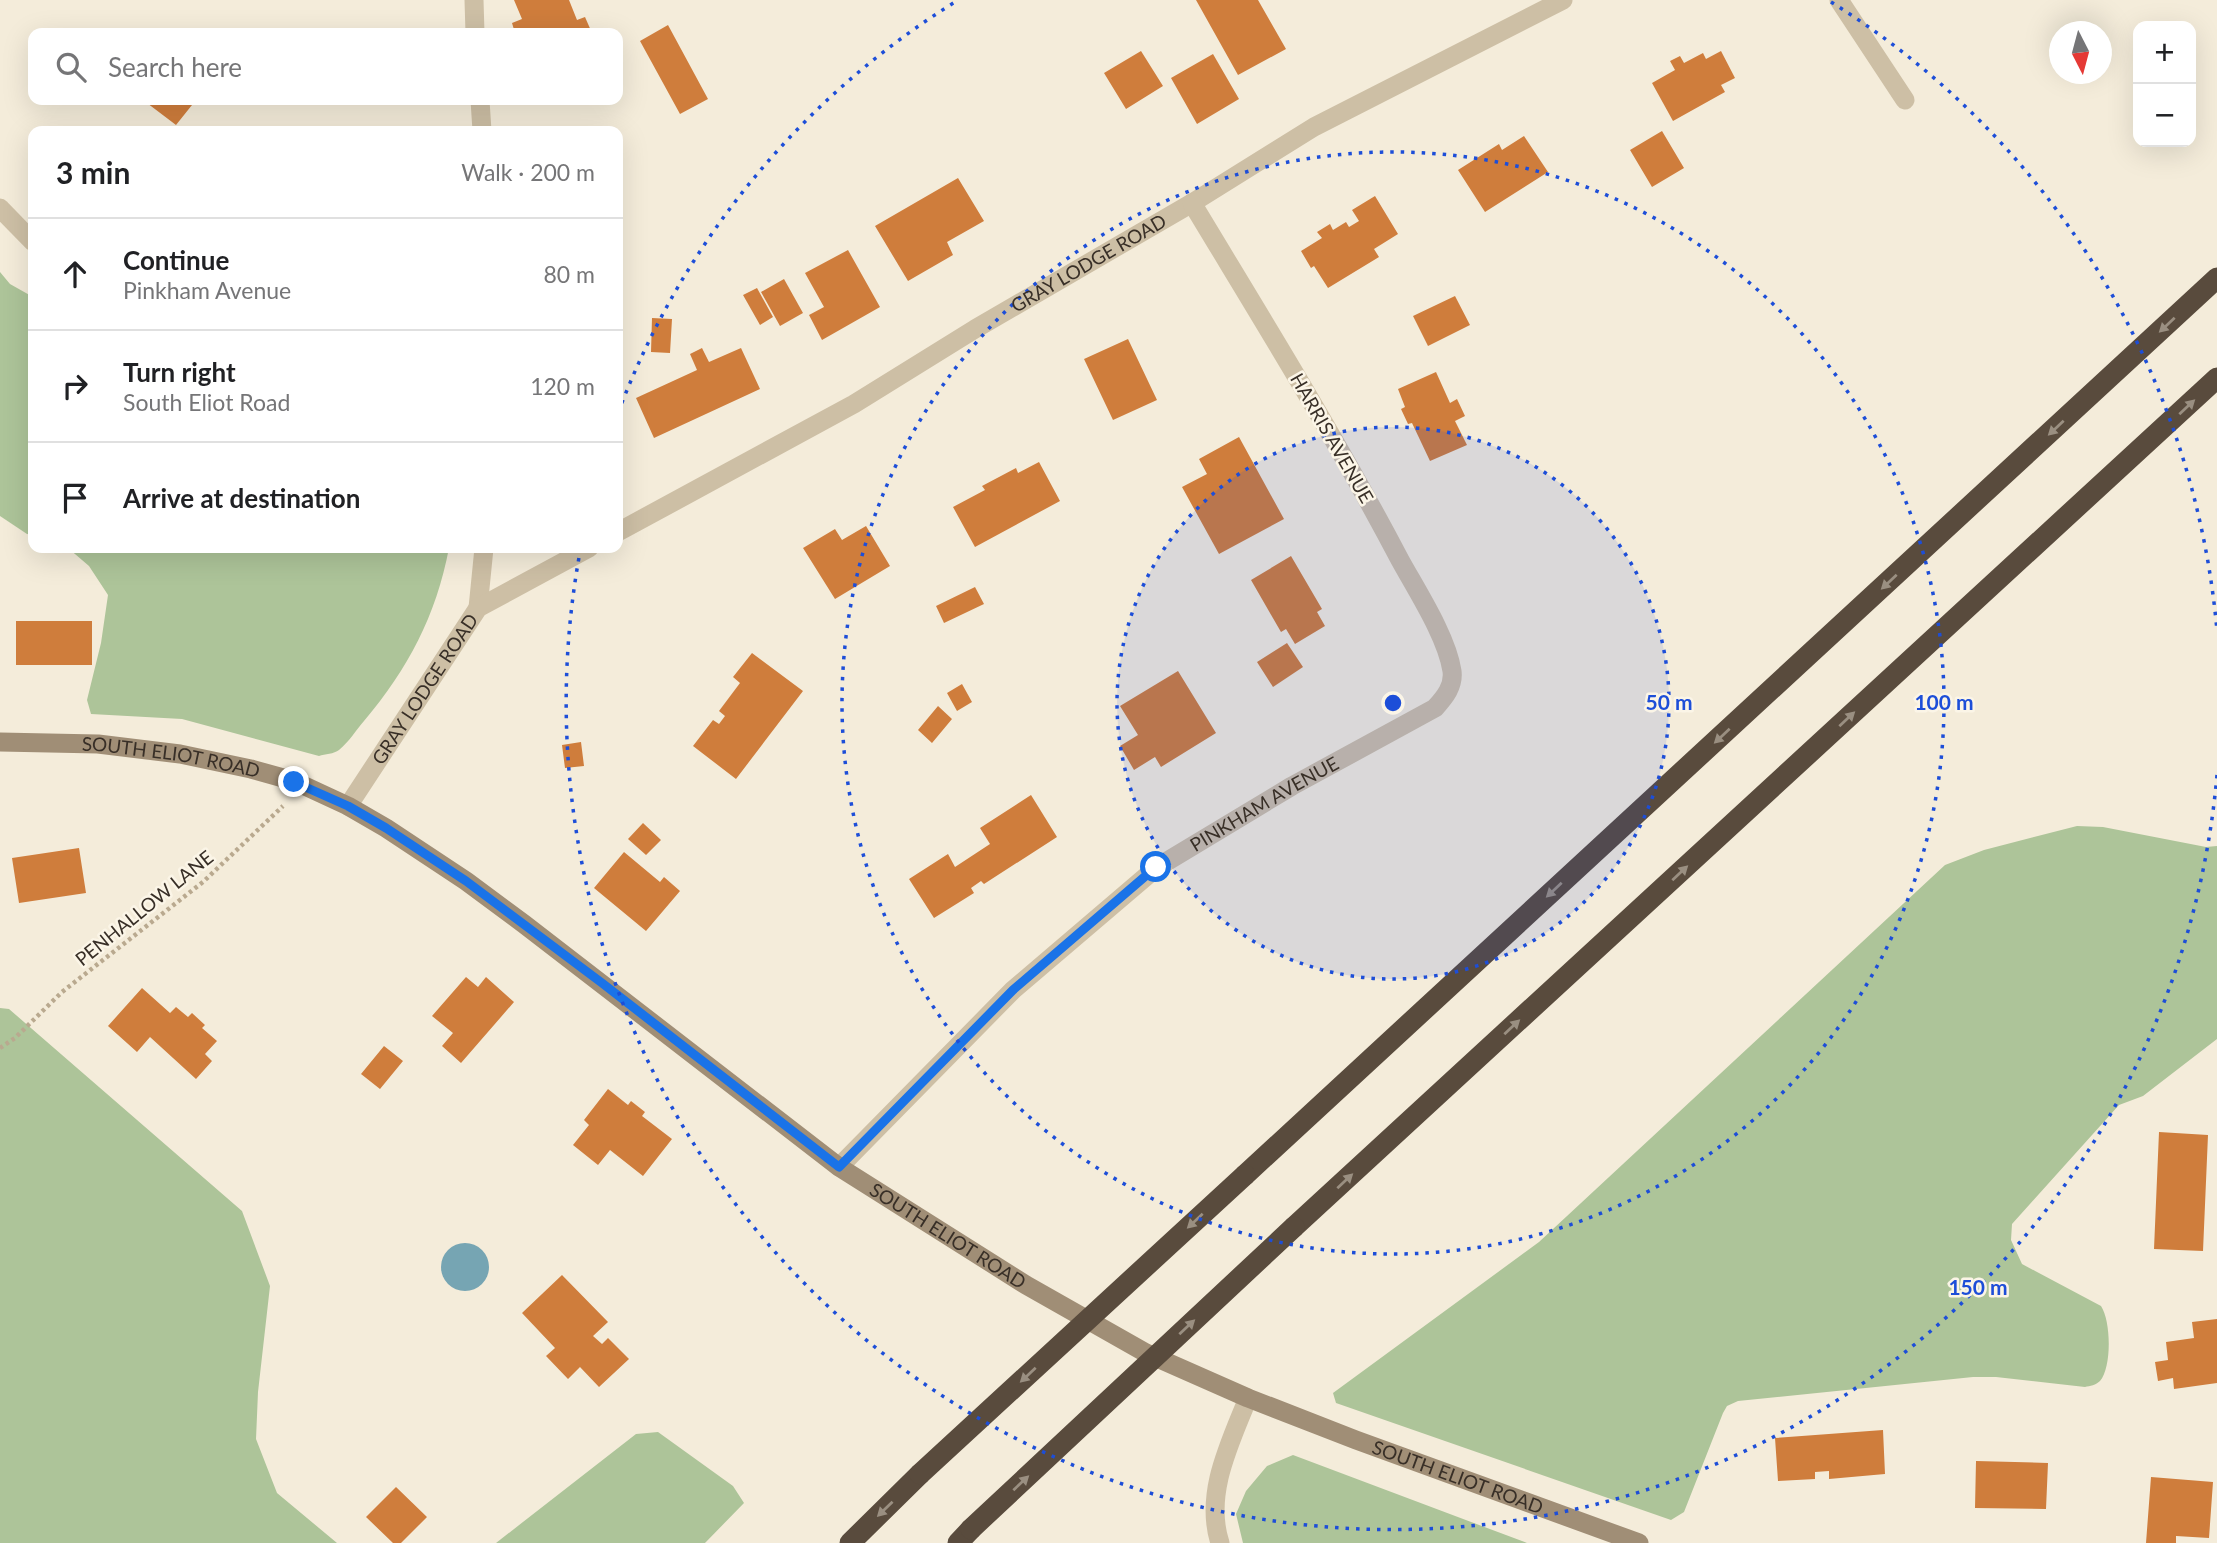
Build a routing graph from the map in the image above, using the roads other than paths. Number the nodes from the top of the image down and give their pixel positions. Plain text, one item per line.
1 (474, 0) edge
2 (1563, 0) edge
3 (1839, 0) edge
4 (475, 28) edge
5 (1905, 100) dead end
6 (480, 105) edge
7 (482, 126) edge
8 (1192, 203) junction
9 (0, 208) edge
10 (28, 237) edge
11 (2217, 278) edge
12 (2217, 378) edge
13 (623, 529) edge
14 (484, 553) edge
15 (580, 553) edge
16 (478, 608) junction
17 (1452, 682) joint
18 (0, 743) edge
19 (348, 806) junction
20 (839, 1167) junction
21 (1248, 1398) junction
22 (850, 1543) edge
23 (958, 1543) edge
24 (1220, 1543) edge
25 (1639, 1543) edge

1 - 4 street
2 - 8 street, GRAY LODGE ROAD
3 - 5 street
6 - 7 street
8 - 13 street, GRAY LODGE ROAD
8 - 17 street, HARRIS AVENUE
9 - 10 street
11 -> 22 highway, bridge
23 -> 12 highway, bridge
14 - 16 street
15 - 16 street, GRAY LODGE ROAD
16 - 19 street, GRAY LODGE ROAD
17 - 20 street, PINKHAM AVENUE
18 - 19 main road, SOUTH ELIOT ROAD
19 - 20 main road, SOUTH ELIOT ROAD
20 - 21 main road, SOUTH ELIOT ROAD
21 - 24 street
21 - 25 main road, SOUTH ELIOT ROAD

